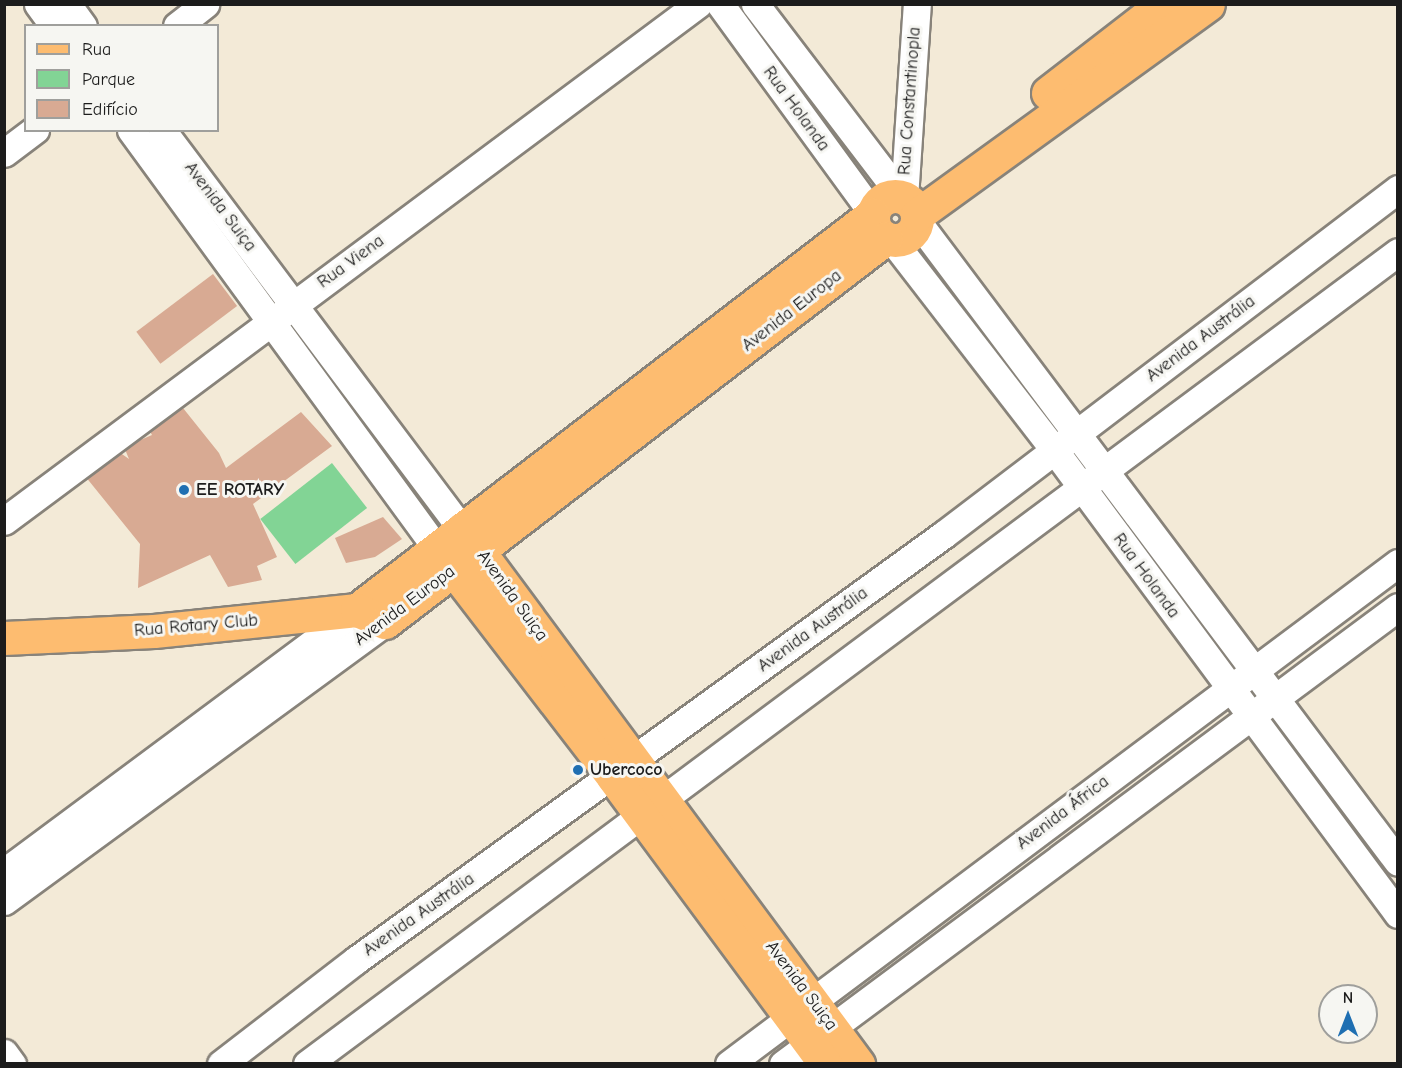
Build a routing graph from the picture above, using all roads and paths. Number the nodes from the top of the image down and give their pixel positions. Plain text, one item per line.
1 (38, 4) edge
2 (67, 4) edge
3 (205, 4) edge
4 (698, 4) edge
5 (720, 4) edge
6 (755, 4) edge
7 (917, 4) edge
8 (1163, 4) edge
9 (1208, 4) edge
10 (53, 24) edge
11 (82, 24) edge
12 (180, 24) edge
13 (32, 132) edge
14 (133, 132) edge
15 (163, 132) edge
16 (4, 153) edge
17 (1398, 189) edge
18 (897, 215) junction
19 (1398, 252) edge
20 (282, 312) junction
21 (1076, 435) junction
22 (1055, 451) junction
23 (1103, 471) junction
24 (1081, 487) junction
25 (4, 521) edge
26 (943, 535) junction
27 (458, 550) junction
28 (1398, 563) edge
29 (973, 568) junction
30 (1398, 607) edge
31 (371, 616) junction
32 (4, 638) edge
33 (1252, 670) junction
34 (1230, 689) junction
35 (1275, 698) junction
36 (1251, 715) junction
37 (623, 770) junction
38 (653, 807) junction
39 (1398, 862) edge
40 (4, 872) edge
41 (4, 901) edge
42 (944, 903) junction
43 (1398, 914) edge
44 (966, 928) junction
45 (801, 1010) junction
46 (823, 1045) edge
47 (4, 1053) edge
48 (12, 1064) edge
49 (221, 1064) edge
50 (307, 1064) edge
51 (729, 1064) edge
52 (783, 1064) edge
53 (858, 1064) edge

1 - 10 street
2 - 11 street
3 - 12 street
4 - 20 street, Rua Viena
5 - 18 street, Rua Holanda
6 - 18 street, Rua Holanda
7 - 18 street, Rua Constantinopla
8 - 18 main road, Avenida Europa
9 - 18 main road, Avenida Europa
13 - 16 street
14 - 20 street, Avenida Suiça
15 - 20 street, Avenida Suiça
17 - 21 street, Avenida Austrália
18 - 21 street, Rua Holanda
18 - 22 street, Rua Holanda
18 - 27 main road, Avenida Europa
19 - 23 street
20 - 25 street, Rua Viena
20 - 27 street, Avenida Suiça
21 - 22 street, Avenida Austrália
21 - 23 street, Rua Holanda
22 - 24 street, Rua Holanda
22 - 26 street, Avenida Austrália
23 - 24 street
23 - 33 street, Rua Holanda
24 - 29 street
24 - 34 street, Rua Holanda
26 - 29 street
26 - 37 street, Avenida Austrália
27 - 31 main road, Avenida Europa
27 - 37 main road, Avenida Suiça
28 - 33 street, Avenida África
29 - 38 street
30 - 35 street, Avenida África
31 - 32 main road, Rua Rotary Club
31 - 40 street, Avenida Europa
31 - 41 street, Avenida Europa
33 - 34 street, Avenida África
33 - 35 street, Rua Holanda
34 - 36 street, Rua Holanda
34 - 42 street, Avenida África
35 - 36 street, Avenida África
35 - 39 street, Rua Holanda
36 - 43 street, Rua Holanda
36 - 44 street, Avenida África
37 - 38 main road, Avenida Suiça
37 - 49 street, Avenida Austrália
38 - 45 main road, Avenida Suiça
38 - 50 street
42 - 44 street
42 - 45 street, Avenida África
44 - 46 street, Avenida África
45 - 46 main road, Avenida Suiça
45 - 51 street, Avenida África
46 - 52 street, Avenida África
46 - 53 main road, Avenida Suiça
47 - 48 street

